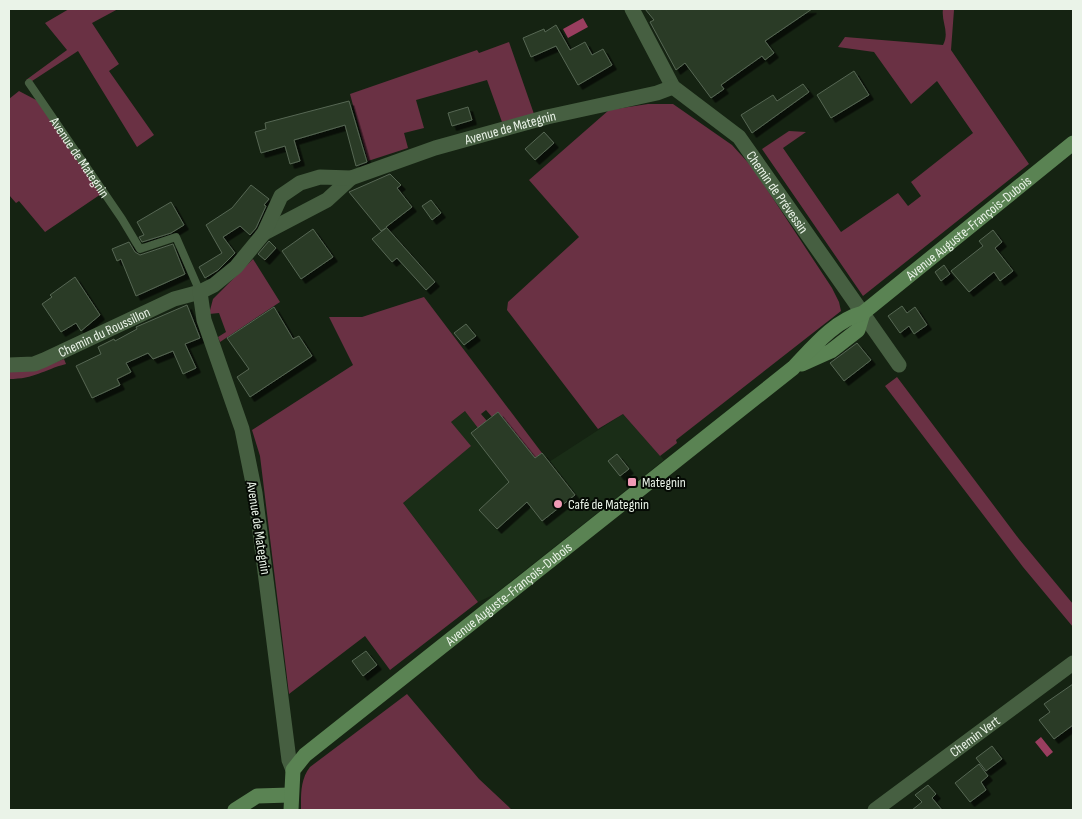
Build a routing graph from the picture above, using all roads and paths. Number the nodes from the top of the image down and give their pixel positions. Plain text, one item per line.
1 (632, 9) edge
2 (29, 83) dead end
3 (673, 87) junction
4 (1073, 143) edge
5 (351, 178) junction
6 (264, 233) junction
7 (200, 292) junction
8 (863, 313) junction
9 (9, 365) edge
10 (899, 365) dead end
11 (1073, 663) edge
12 (293, 770) junction
13 (290, 795) junction
14 (235, 810) edge
15 (290, 810) edge
16 (875, 810) edge

1 - 3 street
2 - 7 lane, Avenue de Mategnin
3 - 5 street, Avenue de Mategnin
3 - 8 street, Chemin de Prévessin
4 - 8 main road, Avenue Auguste-François-Dubois
5 - 6 street, Avenue de Mategnin
5 - 6 street, Avenue de Mategnin
6 - 7 street, Avenue de Mategnin
7 - 9 street, Chemin du Roussillon
7 - 12 street, Avenue de Mategnin
8 - 10 street, Chemin de Prévessin
8 - 12 main road, Avenue Auguste-François-Dubois
11 - 16 street, Chemin Vert
12 - 13 main road
13 - 14 main road
13 - 15 main road

